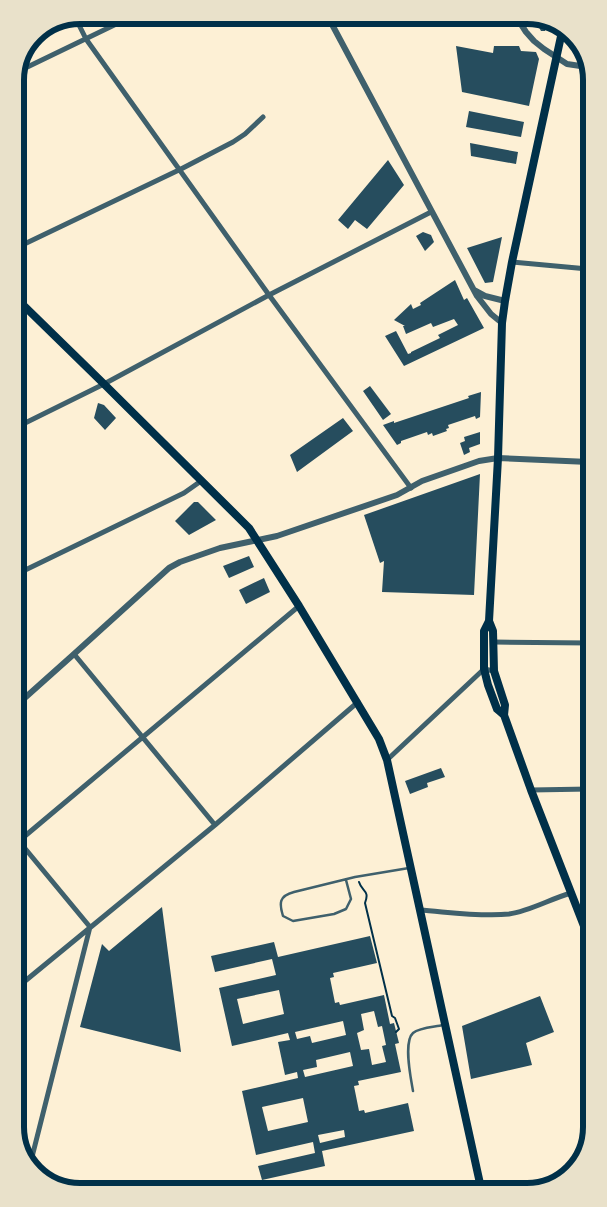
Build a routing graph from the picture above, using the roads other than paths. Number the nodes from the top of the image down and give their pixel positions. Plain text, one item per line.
1 (79, 24) edge
2 (117, 24) edge
3 (332, 24) edge
4 (521, 24) edge
5 (561, 35) edge
6 (86, 39) junction
7 (556, 58) junction
8 (581, 66) edge
9 (25, 68) edge
10 (263, 117) dead end
11 (180, 170) junction
12 (431, 212) junction
13 (24, 244) edge
14 (512, 262) junction
15 (583, 269) edge
16 (474, 290) junction
17 (269, 294) junction
18 (505, 301) junction
19 (24, 306) edge
20 (502, 323) junction
21 (104, 384) junction
22 (24, 424) edge
23 (498, 458) junction
24 (583, 462) edge
25 (201, 481) junction
26 (410, 488) junction
27 (257, 540) junction
28 (24, 571) edge
29 (299, 606) junction
30 (489, 621) junction
31 (494, 642) junction
32 (583, 642) edge
33 (74, 654) junction
34 (484, 669) junction
35 (494, 671) junction
36 (24, 699) edge
37 (358, 702) junction
38 (504, 715) junction
39 (143, 737) junction
40 (387, 760) junction
41 (583, 789) edge
42 (531, 790) junction
43 (215, 825) junction
44 (24, 837) edge
45 (24, 847) edge
46 (411, 868) junction
47 (346, 880) junction
48 (571, 893) junction
49 (420, 910) junction
50 (582, 920) edge
51 (90, 927) junction
52 (24, 982) edge
53 (445, 1024) junction
54 (413, 1092) dead end
55 (32, 1156) edge
56 (480, 1183) edge

1 - 6 street
2 - 6 street
3 - 12 street
4 - 7 street
5 - 7 main road
6 - 9 street
6 - 11 street
7 - 8 street
7 - 14 main road
10 - 11 street
11 - 13 street
11 - 17 street
12 - 16 street
12 - 17 street
14 - 15 street
14 - 18 main road
16 - 18 street
16 - 20 street
17 - 21 street
17 - 26 street
18 - 20 main road
19 - 21 main road
20 - 23 main road
21 - 22 street
21 - 25 main road
23 - 24 street
23 - 26 street
23 - 30 main road
25 - 27 main road
25 - 28 street
26 - 27 street
27 - 29 main road
27 - 33 street
29 - 37 main road
29 - 39 street
30 - 31 main road
30 - 34 main road
31 - 32 street
31 - 35 main road
33 - 36 street
33 - 39 street
34 - 35 street
34 - 38 main road
34 - 40 street
35 - 38 main road
37 - 40 main road
37 - 43 street
38 - 42 main road
39 - 43 street
39 - 44 street
40 - 46 main road
41 - 42 street
42 - 48 main road
43 - 51 street
45 - 51 street
46 - 47 lane
46 - 49 main road
47 - 47 lane
48 - 49 street
48 - 50 main road
49 - 53 main road
51 - 52 street
51 - 55 street
53 - 54 lane
53 - 56 main road

